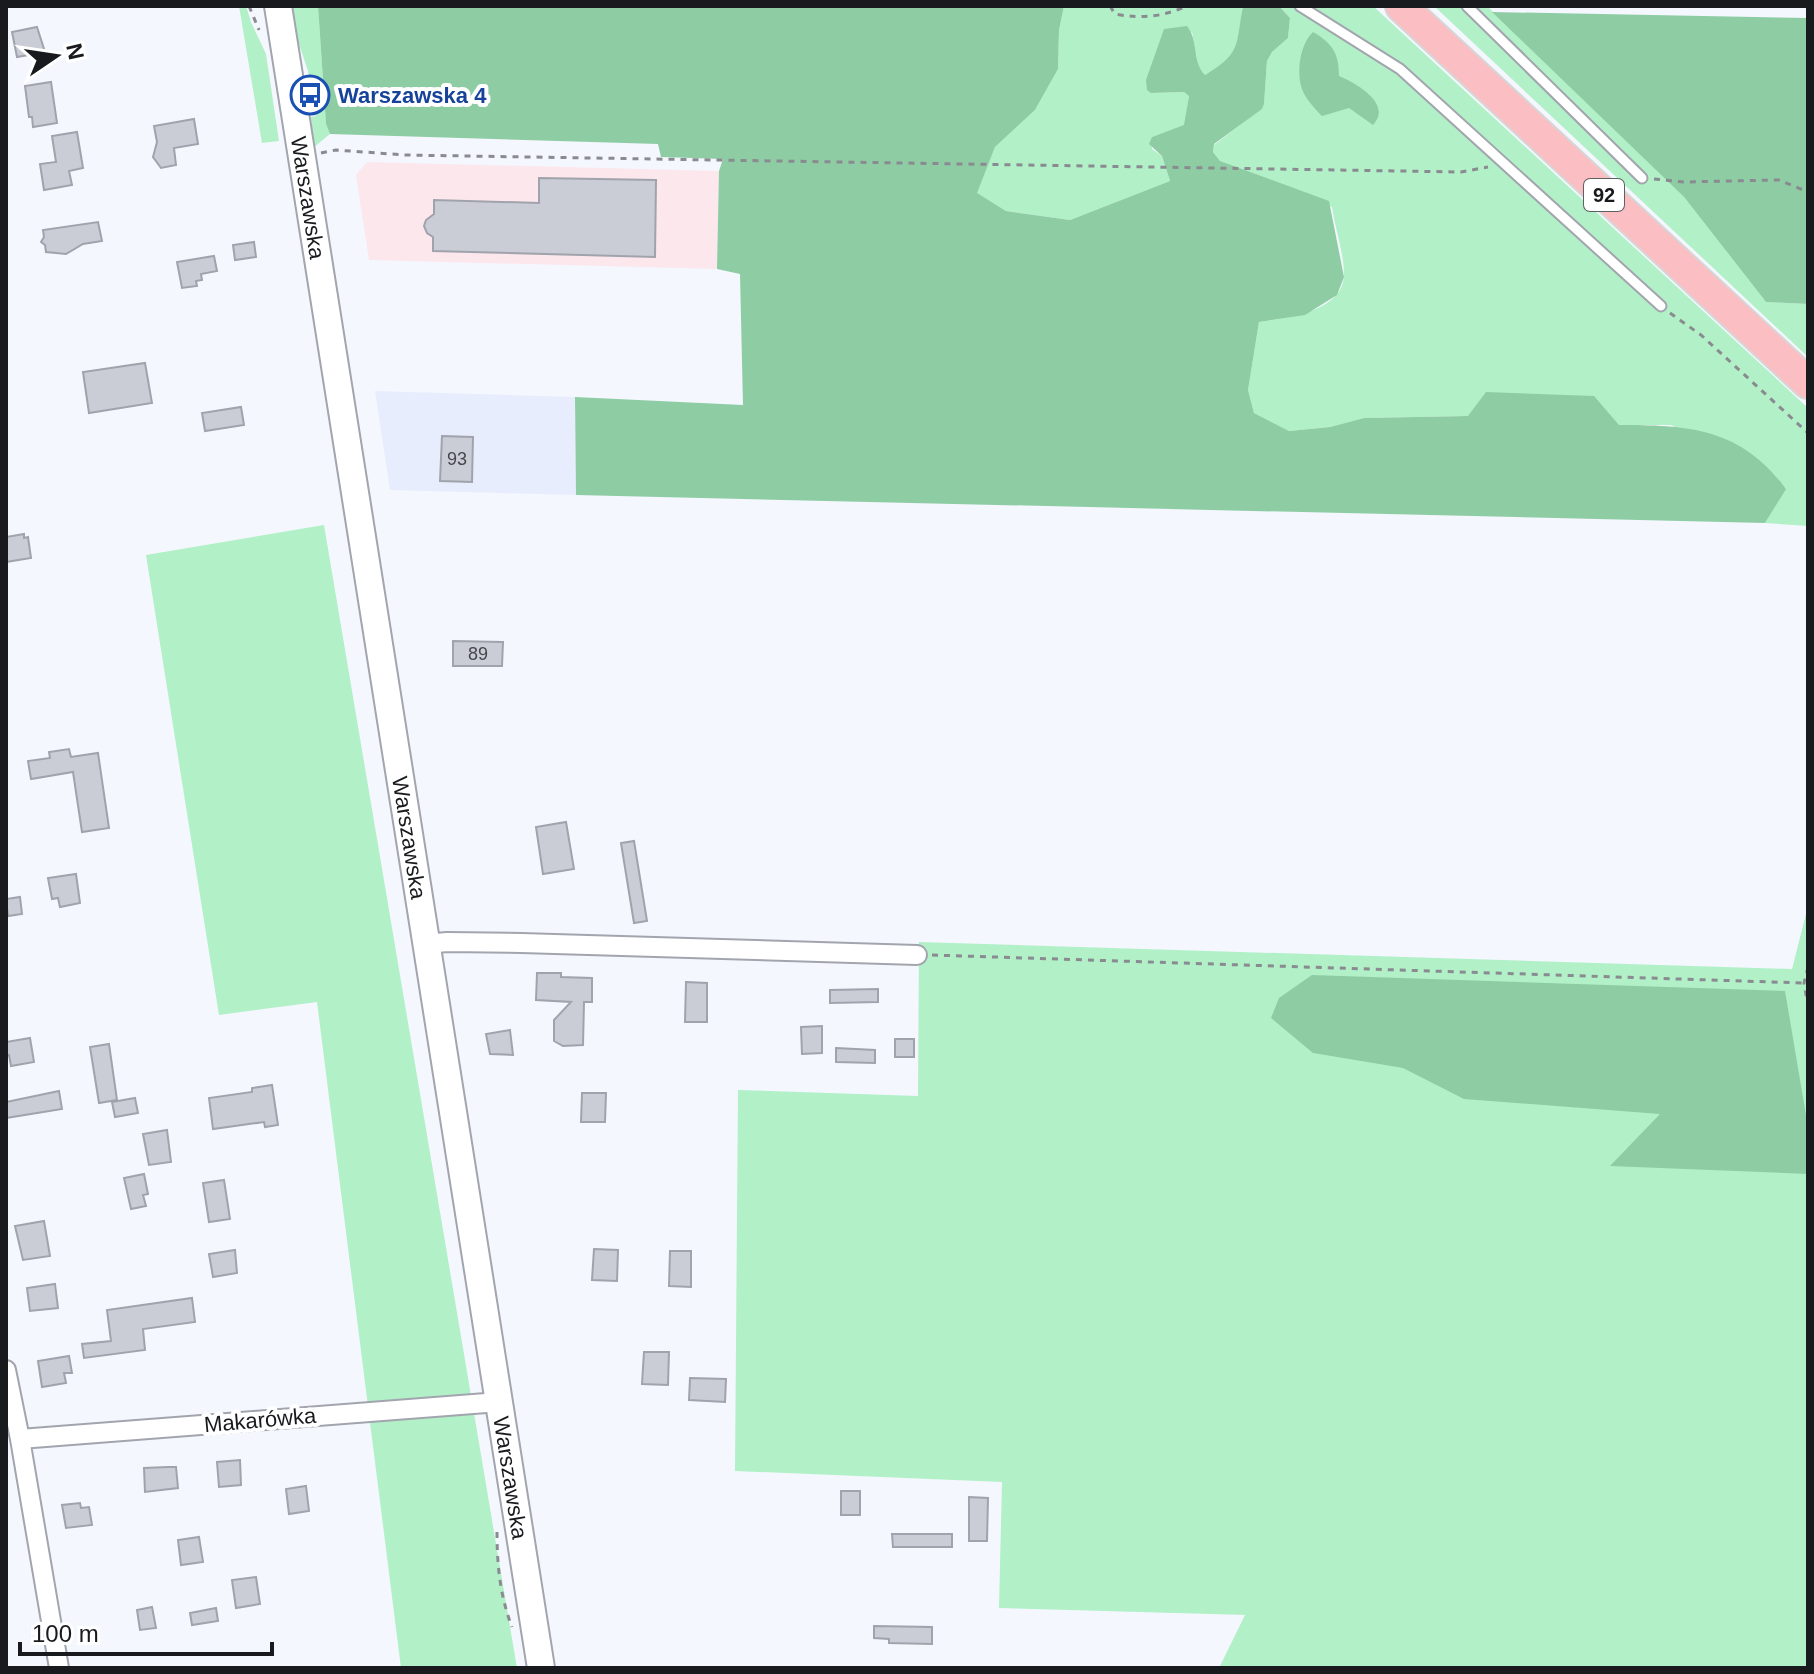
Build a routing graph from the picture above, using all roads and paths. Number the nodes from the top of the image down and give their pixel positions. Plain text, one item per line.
1 (249, 6) edge
2 (278, 6) edge
3 (1110, 6) edge
4 (1187, 6) edge
5 (1300, 6) edge
6 (1401, 6) edge
7 (1467, 6) edge
8 (253, 17) dead end
9 (301, 156) junction
10 (1506, 164) junction
11 (1642, 178) joint
12 (1808, 192) edge
13 (1661, 306) joint
14 (1808, 383) edge
15 (1808, 433) edge
16 (426, 944) junction
17 (917, 955) joint
18 (1808, 967) edge
19 (1804, 983) junction
20 (1808, 1006) edge
21 (6, 1370) edge
22 (499, 1402) junction
23 (20, 1439) junction
24 (59, 1668) edge
25 (541, 1668) edge

1 - 8 path
2 - 9 street, Warszawska
3 - 4 path
5 - 10 lane
6 - 14 main road, 92
7 - 11 lane
9 - 10 path
9 - 16 street, Warszawska
10 - 13 lane
11 - 12 path
13 - 15 path
16 - 17 street
16 - 22 street, Warszawska
17 - 19 path
18 - 19 path
19 - 20 path
21 - 23 street
22 - 23 street, Makarówka
22 - 25 street, Warszawska
23 - 24 street

